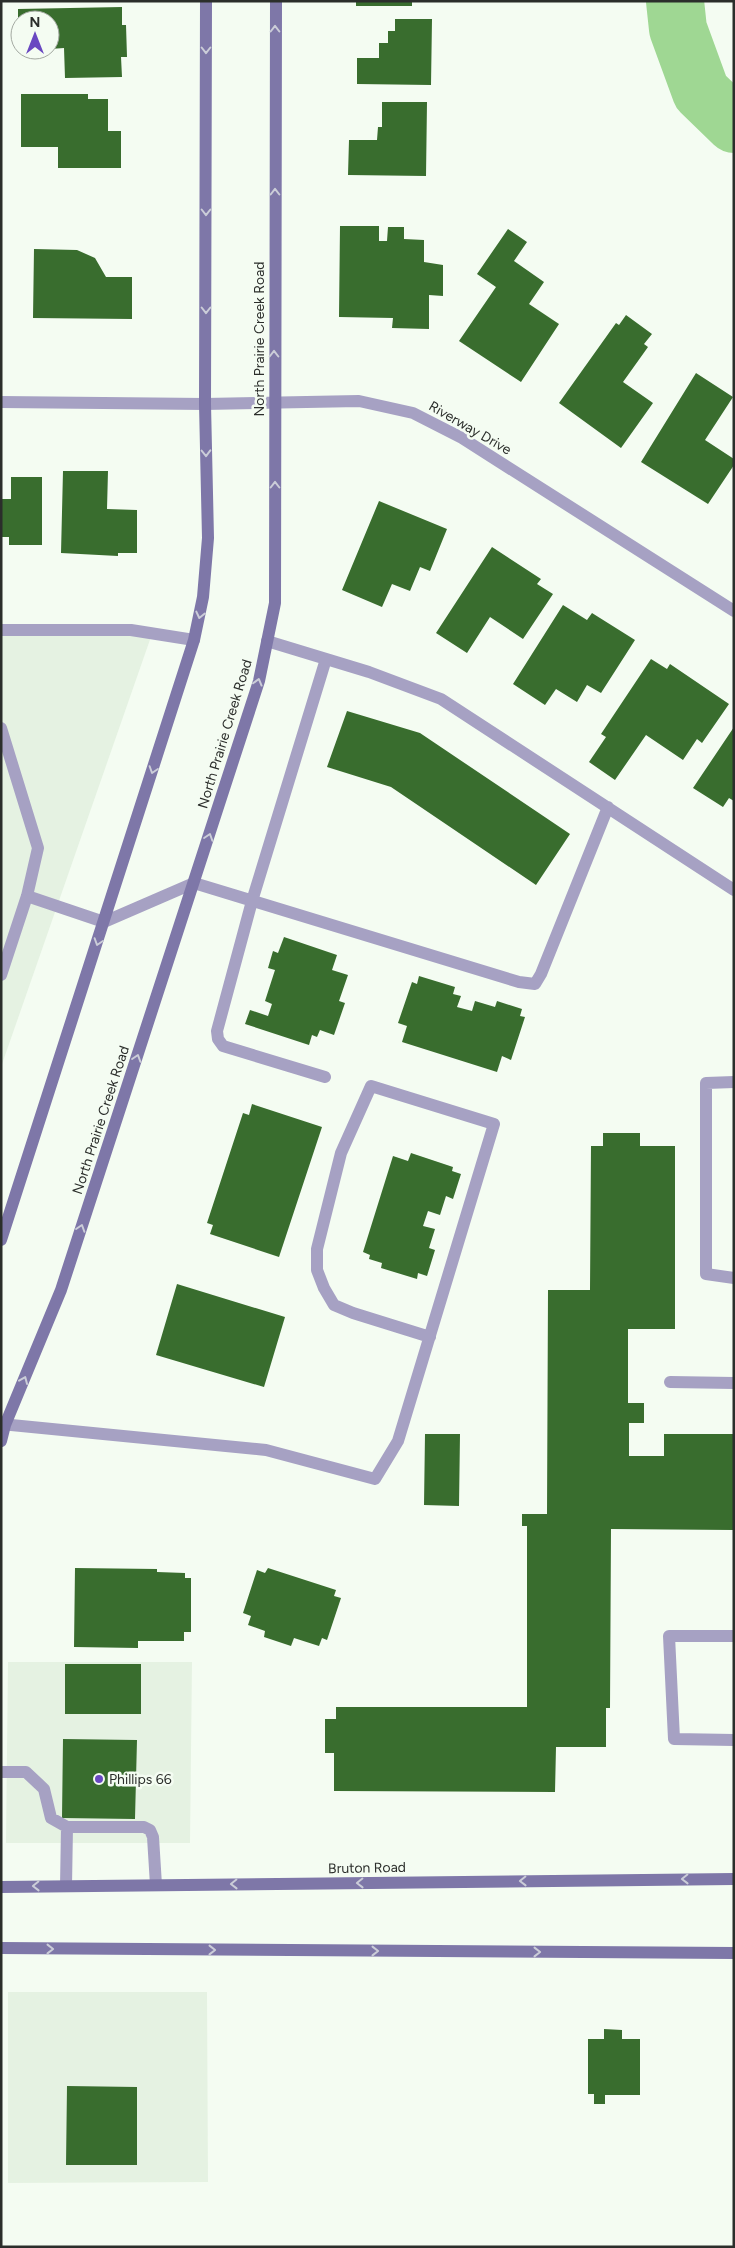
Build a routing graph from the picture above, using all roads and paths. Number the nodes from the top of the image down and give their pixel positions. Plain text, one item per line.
1 (206, 1) edge
2 (276, 1) edge
3 (1, 402) edge
4 (274, 403) junction
5 (205, 404) junction
6 (734, 611) edge
7 (1, 630) edge
8 (194, 640) junction
9 (267, 641) junction
10 (326, 659) junction
11 (1, 728) edge
12 (608, 807) junction
13 (194, 883) junction
14 (734, 890) edge
15 (27, 896) junction
16 (252, 901) junction
17 (104, 922) junction
18 (1, 975) edge
19 (325, 1077) dead end
20 (734, 1082) edge
21 (1, 1240) edge
22 (734, 1278) edge
23 (430, 1337) junction
24 (670, 1382) dead end
25 (734, 1383) edge
26 (3, 1424) edge
27 (1, 1442) edge
28 (734, 1636) edge
29 (734, 1740) edge
30 (1, 1772) edge
31 (67, 1827) junction
32 (734, 1879) edge
33 (156, 1885) junction
34 (66, 1886) junction
35 (1, 1887) edge
36 (1, 1948) edge
37 (734, 1953) edge

1 -> 5 main road
4 -> 2 main road, North Prairie Creek Road
3 - 5 street, Riverway Drive
4 - 5 street, Riverway Drive
4 - 6 street, Riverway Drive
9 -> 4 main road, North Prairie Creek Road
5 -> 8 main road
7 - 8 street
8 -> 17 main road
9 - 10 street
13 -> 9 main road, North Prairie Creek Road
10 - 12 street
10 - 16 street
11 - 15 street
12 - 14 street
12 - 16 street
13 - 16 street
13 - 17 street
26 -> 13 main road, North Prairie Creek Road
15 - 17 street
15 - 18 street
16 - 19 street
17 -> 21 main road
20 - 22 street
23 - 23 street
23 - 26 street
24 - 25 street
26 - 27 main road, North Prairie Creek Road
28 - 29 street
30 - 31 street
31 - 33 street
31 - 34 street
32 -> 33 main road, Bruton Road
33 - 34 main road, Bruton Road
34 -> 35 main road, Bruton Road
36 -> 37 main road

